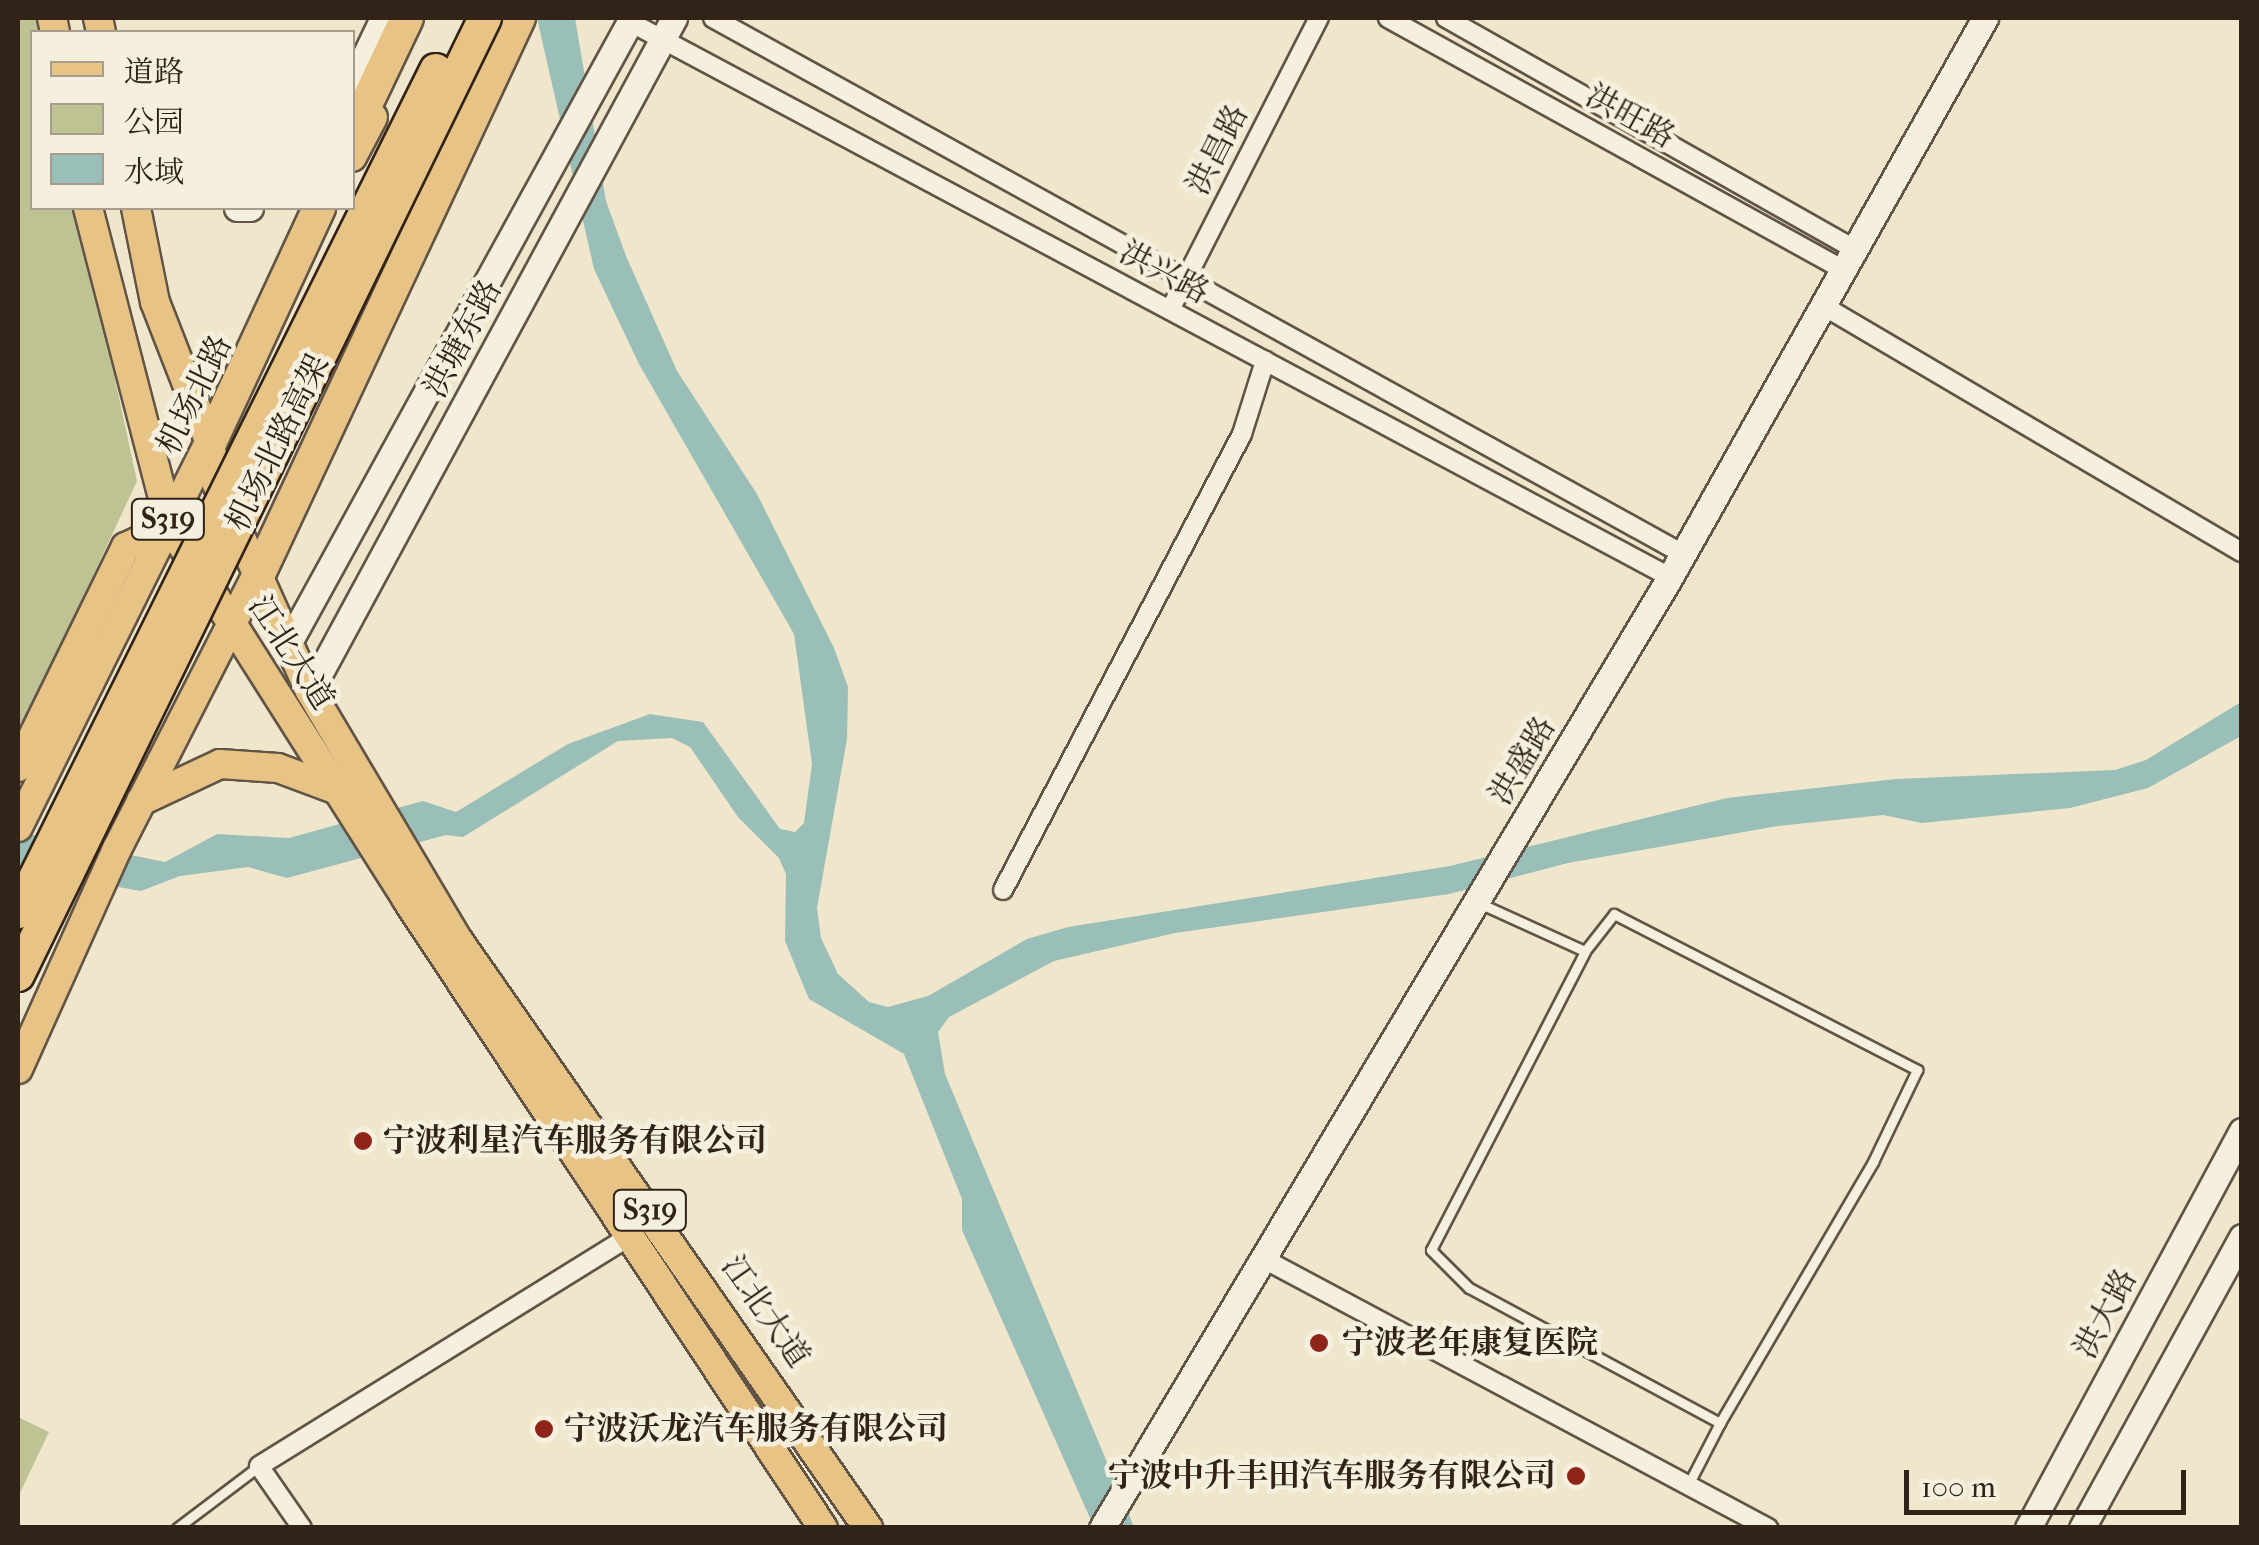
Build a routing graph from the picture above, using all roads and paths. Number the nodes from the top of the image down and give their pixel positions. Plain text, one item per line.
1 (384, 18) edge
2 (407, 18) edge
3 (422, 18) edge
4 (463, 18) edge
5 (485, 18) edge
6 (510, 18) edge
7 (519, 18) edge
8 (713, 18) edge
9 (1319, 18) edge
10 (1388, 18) edge
11 (1446, 18) edge
12 (1984, 18) edge
13 (631, 20) edge
14 (668, 28) edge
15 (355, 77) edge
16 (355, 128) edge
17 (355, 152) edge
18 (89, 210) edge
19 (136, 210) edge
20 (317, 210) edge
21 (327, 210) edge
22 (1848, 258) junction
23 (1186, 278) junction
24 (1822, 306) junction
25 (1170, 310) junction
26 (1266, 361) junction
27 (210, 442) junction
28 (170, 526) junction
29 (2242, 552) edge
30 (1683, 554) junction
31 (258, 576) junction
32 (1670, 577) junction
33 (230, 622) junction
34 (288, 644) junction
35 (310, 691) junction
36 (28, 776) edge
37 (344, 784) junction
38 (141, 801) junction
39 (18, 827) edge
40 (1003, 890) dead end
41 (1482, 893) junction
42 (419, 896) junction
43 (18, 912) edge
44 (1585, 951) junction
45 (18, 975) edge
46 (18, 1069) edge
47 (2242, 1131) edge
48 (630, 1236) junction
49 (2242, 1236) edge
50 (1262, 1258) junction
51 (1720, 1423) junction
52 (259, 1466) junction
53 (1688, 1485) junction
54 (177, 1528) edge
55 (302, 1528) edge
56 (823, 1528) edge
57 (868, 1528) edge
58 (1102, 1528) edge
59 (1768, 1528) edge
60 (2028, 1528) edge
61 (2082, 1528) edge

1 - 15 main road
2 - 16 highway
3 - 17 main road
4 - 43 highway, 机场北路高架, bridge
5 - 45 highway, 机场北路高架, bridge
6 - 31 main road
7 - 31 highway
8 - 23 street, 洪兴路
9 - 23 street, 洪昌路
10 - 22 street, 洪旺路
11 - 22 street, 洪旺路
12 - 22 main road, 洪盛路
13 - 14 street, 洪兴路
13 - 34 main road, 洪塘东路
14 - 25 street, 洪兴路
14 - 35 main road, 洪塘东路
18 - 28 main road, 江北大道 / S319
19 - 27 main road, 江北大道 / S319
20 - 27 highway
21 - 27 main road, 机场北路
22 - 24 main road, 洪盛路
23 - 25 street, 洪昌路
23 - 30 street, 洪兴路
24 - 29 street
24 - 30 main road, 洪盛路
25 - 26 street, 洪兴路
26 - 32 street, 洪兴路
26 - 40 street
27 - 28 main road, 机场北路
27 - 31 main road, 江北大道 / S319
28 - 33 main road, 江北大道 / S319
28 - 36 main road
30 - 32 main road, 洪盛路
31 - 33 main road
31 - 34 main road, 江北大道 / S319
32 - 41 main road, 洪盛路
33 - 37 main road, 江北大道 / S319
33 - 38 main road
34 - 35 main road, 江北大道 / S319
35 - 37 main road, 江北大道 / S319
36 - 39 main road
37 - 38 main road
37 - 42 main road
38 - 46 main road
41 - 44 lane
41 - 50 main road, 洪盛路
42 - 48 main road, S319
42 - 57 main road, 江北大道 / S319
44 - 51 lane
44 - 51 lane
47 - 60 main road, 洪大路
48 - 52 street
48 - 56 main road, S319
49 - 61 main road
50 - 53 street
50 - 58 main road, 洪盛路
51 - 53 lane
52 - 54 lane
52 - 55 street
53 - 59 street

